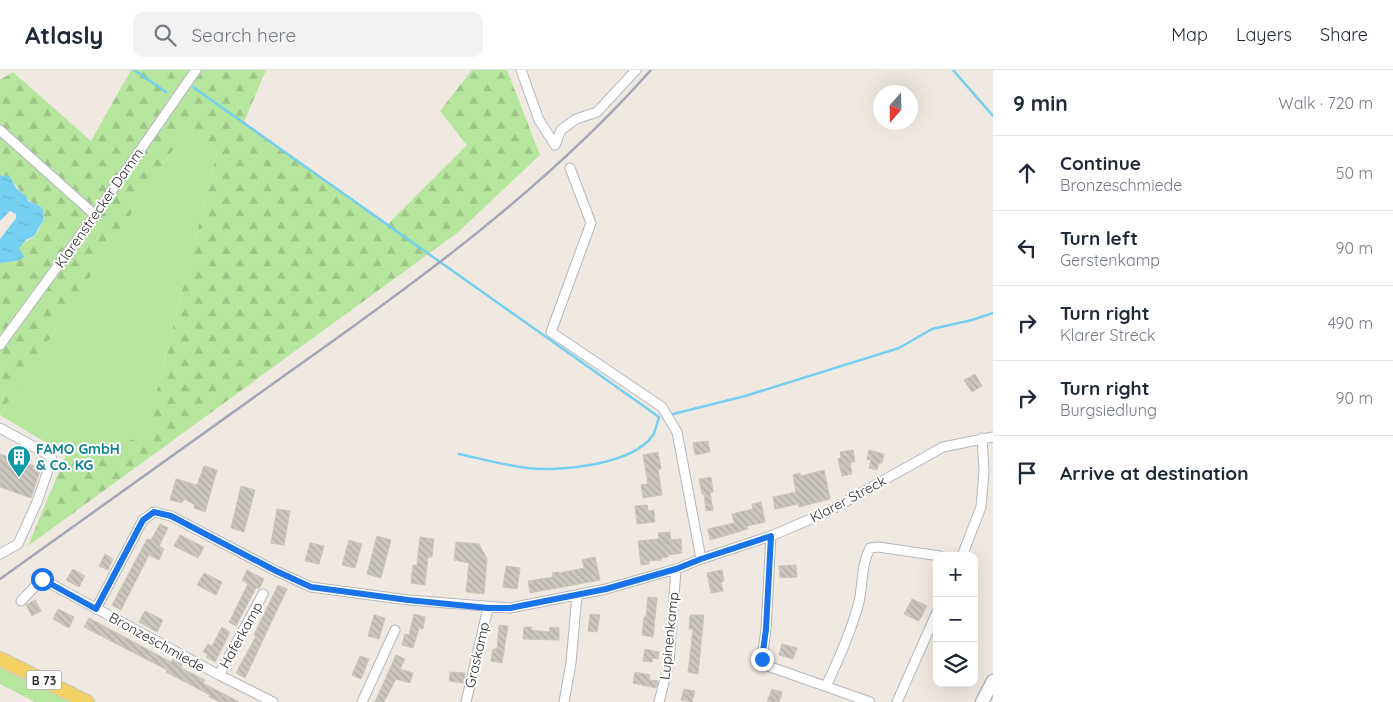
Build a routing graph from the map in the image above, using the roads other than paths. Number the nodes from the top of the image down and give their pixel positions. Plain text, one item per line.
1 (196, 70) edge
2 (521, 70) edge
3 (636, 70) edge
4 (0, 130) edge
5 (570, 168) dead end
6 (95, 216) junction
7 (0, 345) edge
8 (0, 428) edge
9 (993, 437) edge
10 (982, 438) junction
11 (771, 536) junction
12 (964, 552) edge
13 (0, 554) edge
14 (933, 555) edge
15 (701, 559) junction
16 (676, 569) junction
17 (263, 594) dead end
18 (577, 595) junction
19 (20, 601) dead end
20 (488, 608) junction
21 (96, 609) junction
22 (933, 621) edge
23 (396, 630) dead end
24 (0, 658) edge
25 (219, 676) junction
26 (993, 681) edge
27 (826, 686) junction
28 (87, 702) edge
29 (273, 702) edge
30 (362, 702) edge
31 (466, 702) edge
32 (564, 702) edge
33 (660, 702) edge
34 (870, 702) edge
35 (897, 702) edge
36 (982, 702) edge

1 - 6 street, Klarenstrecker Damm
2 - 3 street
4 - 6 street
5 - 15 street
6 - 7 street, Klarenstrecker Damm
8 - 13 street
9 - 10 street, Klarer Streck
10 - 11 street, Klarer Streck
10 - 12 street
11 - 15 street, Klarer Streck
11 - 27 street
14 - 27 street
15 - 16 street, Klarer Streck
16 - 18 street, Klarer Streck
16 - 33 street, Lupinenkamp
17 - 25 street, Haferkamp
18 - 20 street, Klarer Streck
18 - 32 street
19 - 21 street, Bronzeschmiede
20 - 21 street, Klarer Streck
20 - 31 street, Graskamp
21 - 25 street, Bronzeschmiede
22 - 35 street
23 - 30 street
24 - 28 main road, B 73
25 - 29 street, Bronzeschmiede
26 - 36 main road
27 - 34 street

